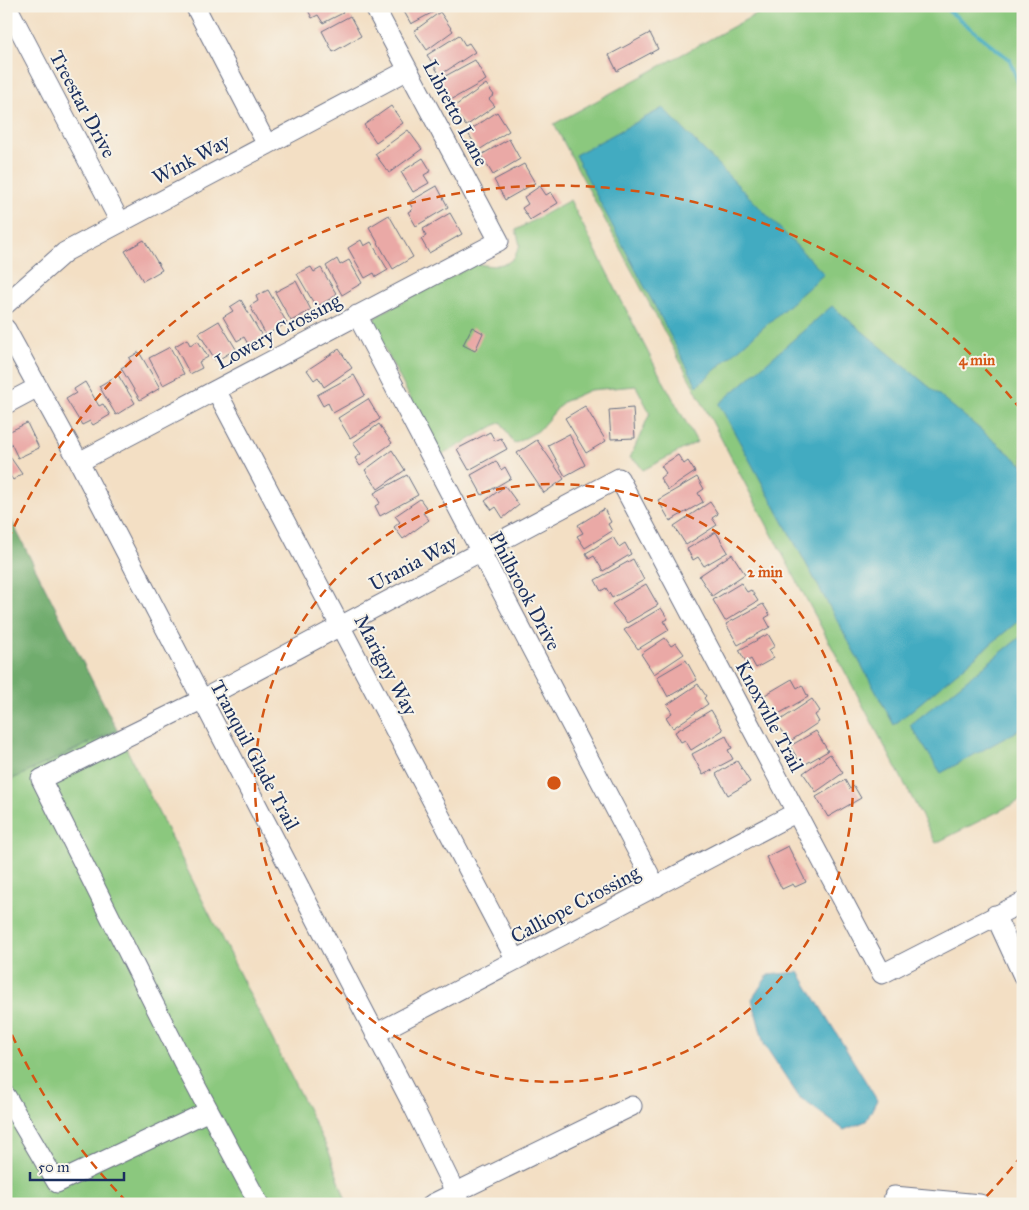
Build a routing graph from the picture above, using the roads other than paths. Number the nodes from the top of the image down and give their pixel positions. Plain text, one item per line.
1 (7, 6) edge
2 (195, 6) edge
3 (374, 6) edge
4 (408, 70) junction
5 (267, 145) junction
6 (120, 222) junction
7 (499, 241) joint
8 (6, 304) edge
9 (357, 315) junction
10 (6, 329) edge
11 (36, 388) junction
12 (216, 390) junction
13 (6, 404) edge
14 (79, 462) junction
15 (619, 478) joint
16 (480, 553) junction
17 (340, 626) junction
18 (200, 700) junction
19 (795, 813) junction
20 (656, 887) junction
21 (1023, 902) edge
22 (995, 915) junction
23 (516, 960) junction
24 (1023, 976) edge
25 (375, 1034) junction
26 (6, 1096) edge
27 (632, 1106) dead end
28 (209, 1111) junction
29 (458, 1198) edge
30 (893, 1200) edge
31 (259, 1204) edge
32 (432, 1204) edge
33 (980, 1204) edge

1 - 6 street, Treestar Drive
2 - 5 street
3 - 4 street, Libretto Lane
4 - 5 street, Wink Way
4 - 7 street, Libretto Lane
5 - 6 street, Wink Way
6 - 8 street, Wink Way
7 - 9 street, Lowery Crossing
9 - 12 street, Lowery Crossing
9 - 16 street, Philbrook Drive
10 - 11 street, Tranquil Glade Trail
11 - 13 street
11 - 14 street, Tranquil Glade Trail
12 - 14 street, Lowery Crossing
12 - 17 street, Marigny Way
14 - 18 street, Tranquil Glade Trail
15 - 16 street, Urania Way
15 - 19 street, Knoxville Trail
16 - 17 street, Urania Way
16 - 20 street, Philbrook Drive
17 - 18 street, Urania Way
17 - 23 street, Marigny Way
18 - 25 street, Tranquil Glade Trail
18 - 28 street, Urania Way
19 - 20 street, Calliope Crossing
19 - 22 street, Knoxville Trail
20 - 23 street, Calliope Crossing
21 - 22 street
22 - 24 street
23 - 25 street, Calliope Crossing
25 - 29 street, Tranquil Glade Trail
26 - 28 street
27 - 29 street
28 - 31 street
29 - 32 street
30 - 33 street

